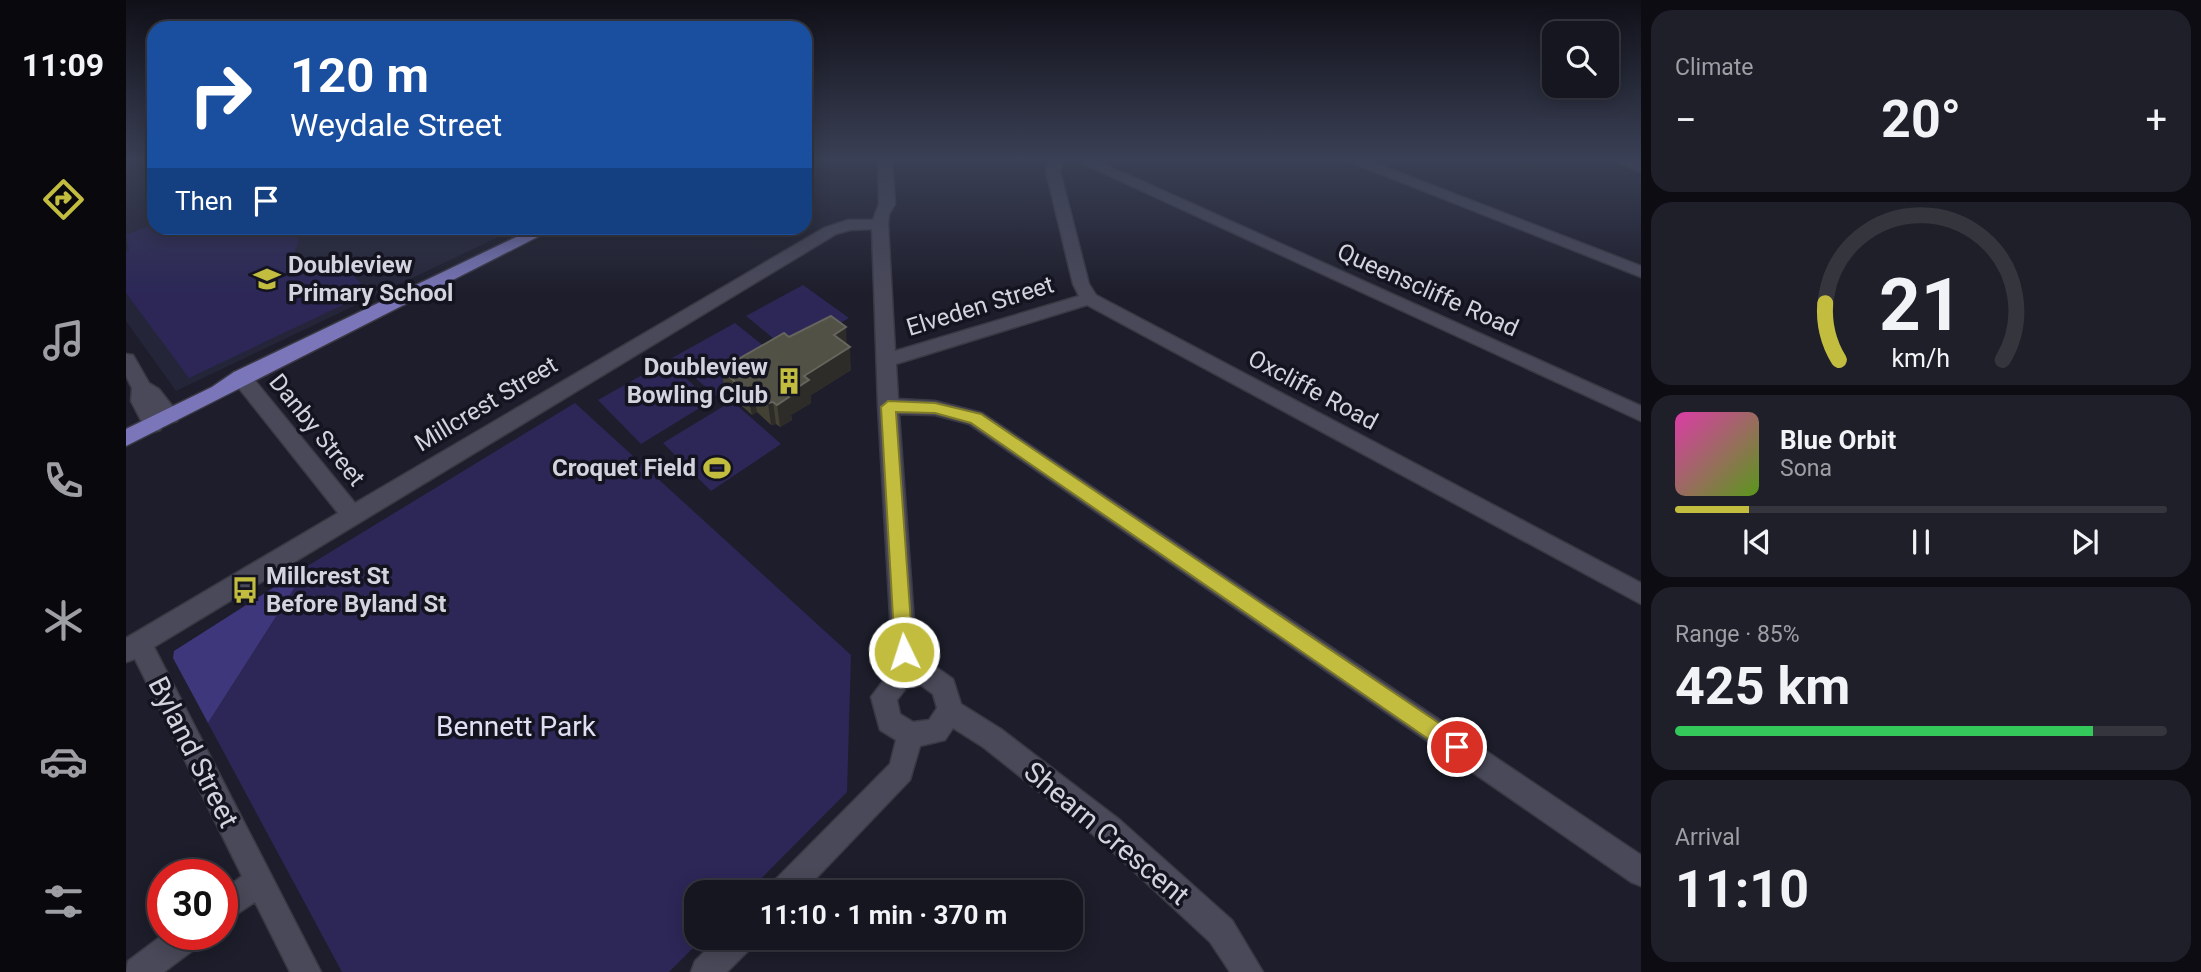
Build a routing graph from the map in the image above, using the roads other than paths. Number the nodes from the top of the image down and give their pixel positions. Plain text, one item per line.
1 (876, 204) edge
2 (887, 204) edge
3 (1061, 204) edge
4 (1180, 204) edge
5 (1467, 204) edge
6 (881, 219) junction
7 (533, 235) edge
8 (1641, 272) edge
9 (1089, 299) junction
10 (126, 360) edge
11 (886, 360) junction
12 (241, 377) junction
13 (888, 407) junction
14 (1641, 414) edge
15 (160, 417) junction
16 (126, 430) edge
17 (126, 438) edge
18 (352, 515) junction
19 (1641, 594) edge
20 (133, 647) edge
21 (906, 676) junction
22 (950, 711) junction
23 (910, 735) junction
24 (1641, 872) edge
25 (795, 880) edge
26 (259, 881) junction
27 (238, 897) edge
28 (167, 950) edge
29 (727, 950) edge
30 (139, 972) edge
31 (306, 972) edge
32 (706, 972) edge
33 (1248, 972) edge

1 - 6 street
2 - 6 street
3 - 9 street
4 - 14 street, Queenscliffe Road
5 - 8 street
6 - 11 street
6 - 18 street, Millcrest Street
7 - 12 main road
9 - 11 street, Elveden Street
9 - 19 street, Oxcliffe Road
10 - 15 street
11 - 13 street
12 - 15 main road
12 - 18 street, Danby Street
13 - 21 street
13 - 24 street
15 - 16 main road
15 - 17 main road
18 - 20 street, Millcrest Street
20 - 26 street, Byland Street
21 - 22 street
21 - 23 street
22 - 23 street
22 - 33 street, Shearn Crescent
23 - 25 street
26 - 27 street
26 - 31 street, Byland Street
28 - 30 street
29 - 32 street

